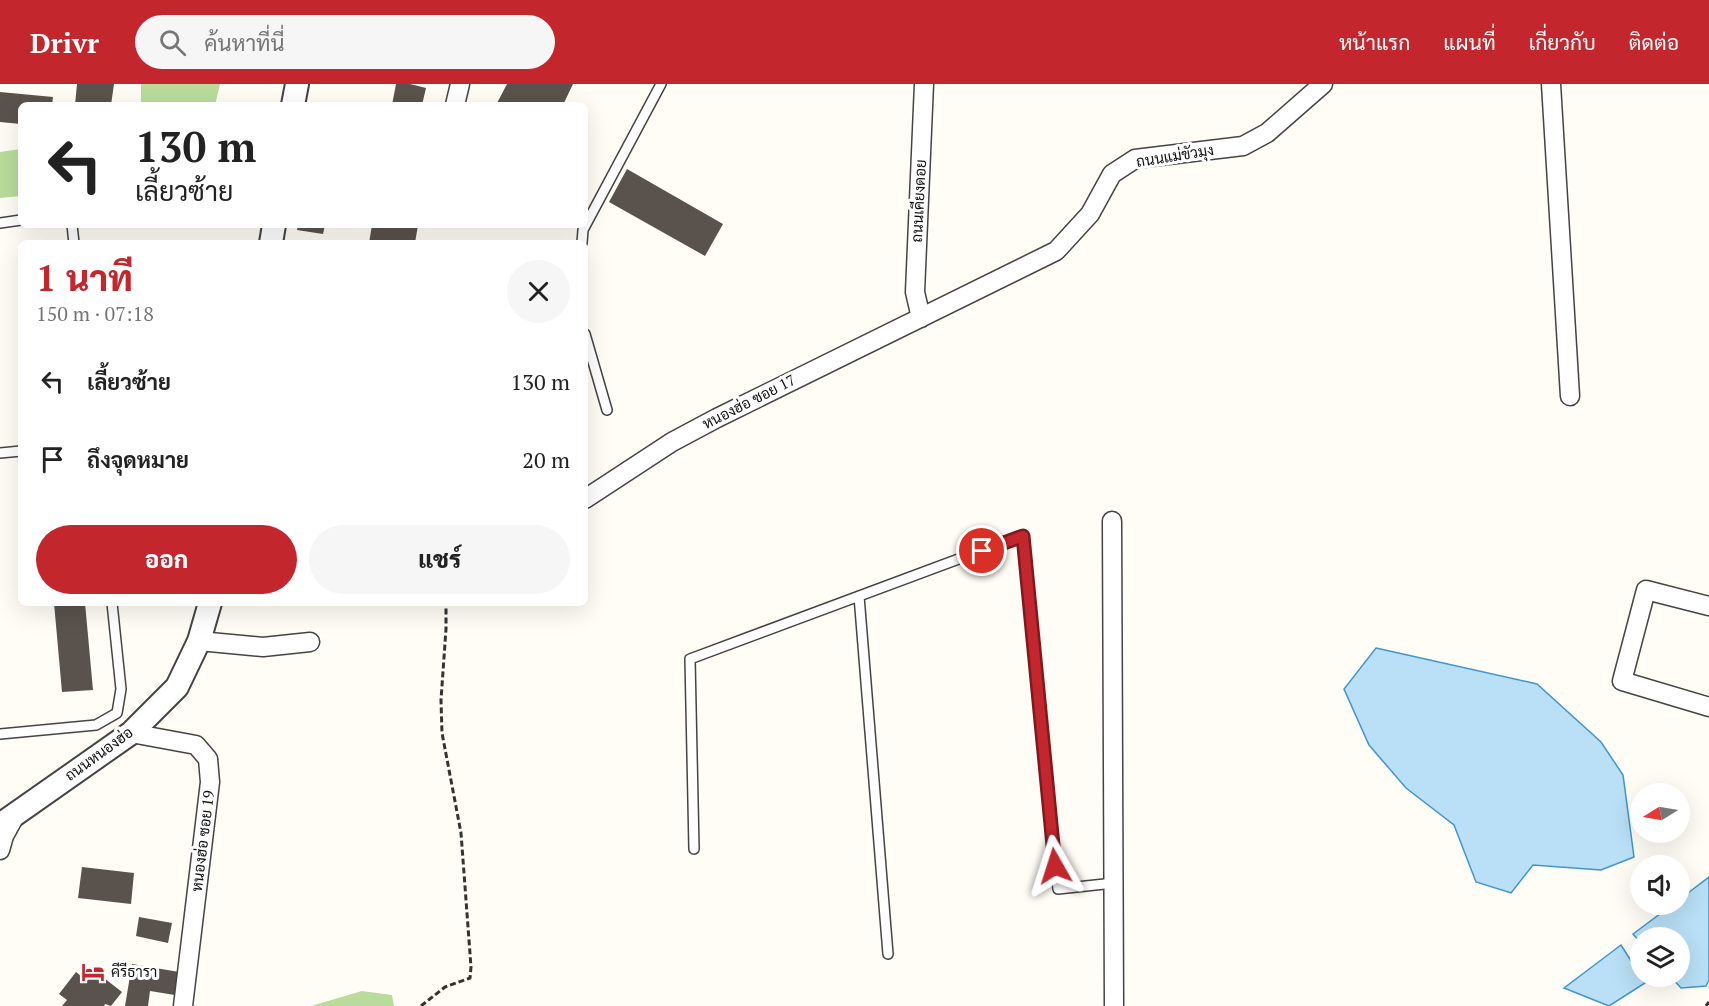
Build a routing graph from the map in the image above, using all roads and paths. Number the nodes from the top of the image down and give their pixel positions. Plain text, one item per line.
1 (297, 84) edge
2 (460, 84) edge
3 (661, 84) edge
4 (924, 84) edge
5 (1323, 84) edge
6 (1551, 84) edge
7 (294, 102) edge
8 (456, 102) edge
9 (18, 220) edge
10 (588, 221) edge
11 (0, 223) edge
12 (921, 318) junction
13 (588, 344) edge
14 (1570, 396) dead end
15 (607, 410) dead end
16 (18, 451) edge
17 (0, 453) edge
18 (588, 498) edge
19 (1112, 521) dead end
20 (859, 596) junction
21 (112, 606) edge
22 (209, 606) edge
23 (446, 606) edge
24 (1709, 606) edge
25 (199, 641) junction
26 (310, 642) dead end
27 (1709, 707) edge
28 (0, 734) edge
29 (131, 734) junction
30 (8, 819) edge
31 (694, 849) dead end
32 (0, 850) edge
33 (1114, 883) junction
34 (888, 954) dead end
35 (1709, 1002) edge
36 (183, 1006) edge
37 (421, 1006) edge
38 (1114, 1006) edge
39 (1706, 1006) edge

1 - 7 street
2 - 8 street
3 - 10 lane
4 - 12 street, ถนนเคียงดอย
5 - 12 street, ถนนแม่ขัวมุง
6 - 14 street
9 - 11 lane
12 - 18 street, หนองฮ่อ ซอย 17
13 - 15 lane
16 - 17 lane
19 - 33 street
20 - 31 lane
20 - 33 lane
20 - 34 lane
21 - 28 lane
22 - 25 street, ถนนหนองฮ่อ
23 - 37 path
24 - 27 street
25 - 26 street
25 - 29 street, ถนนหนองฮ่อ
29 - 30 street, ถนนหนองฮ่อ
29 - 36 street, หนองฮ่อ ซอย 19
30 - 32 street
33 - 38 street
35 - 39 path

